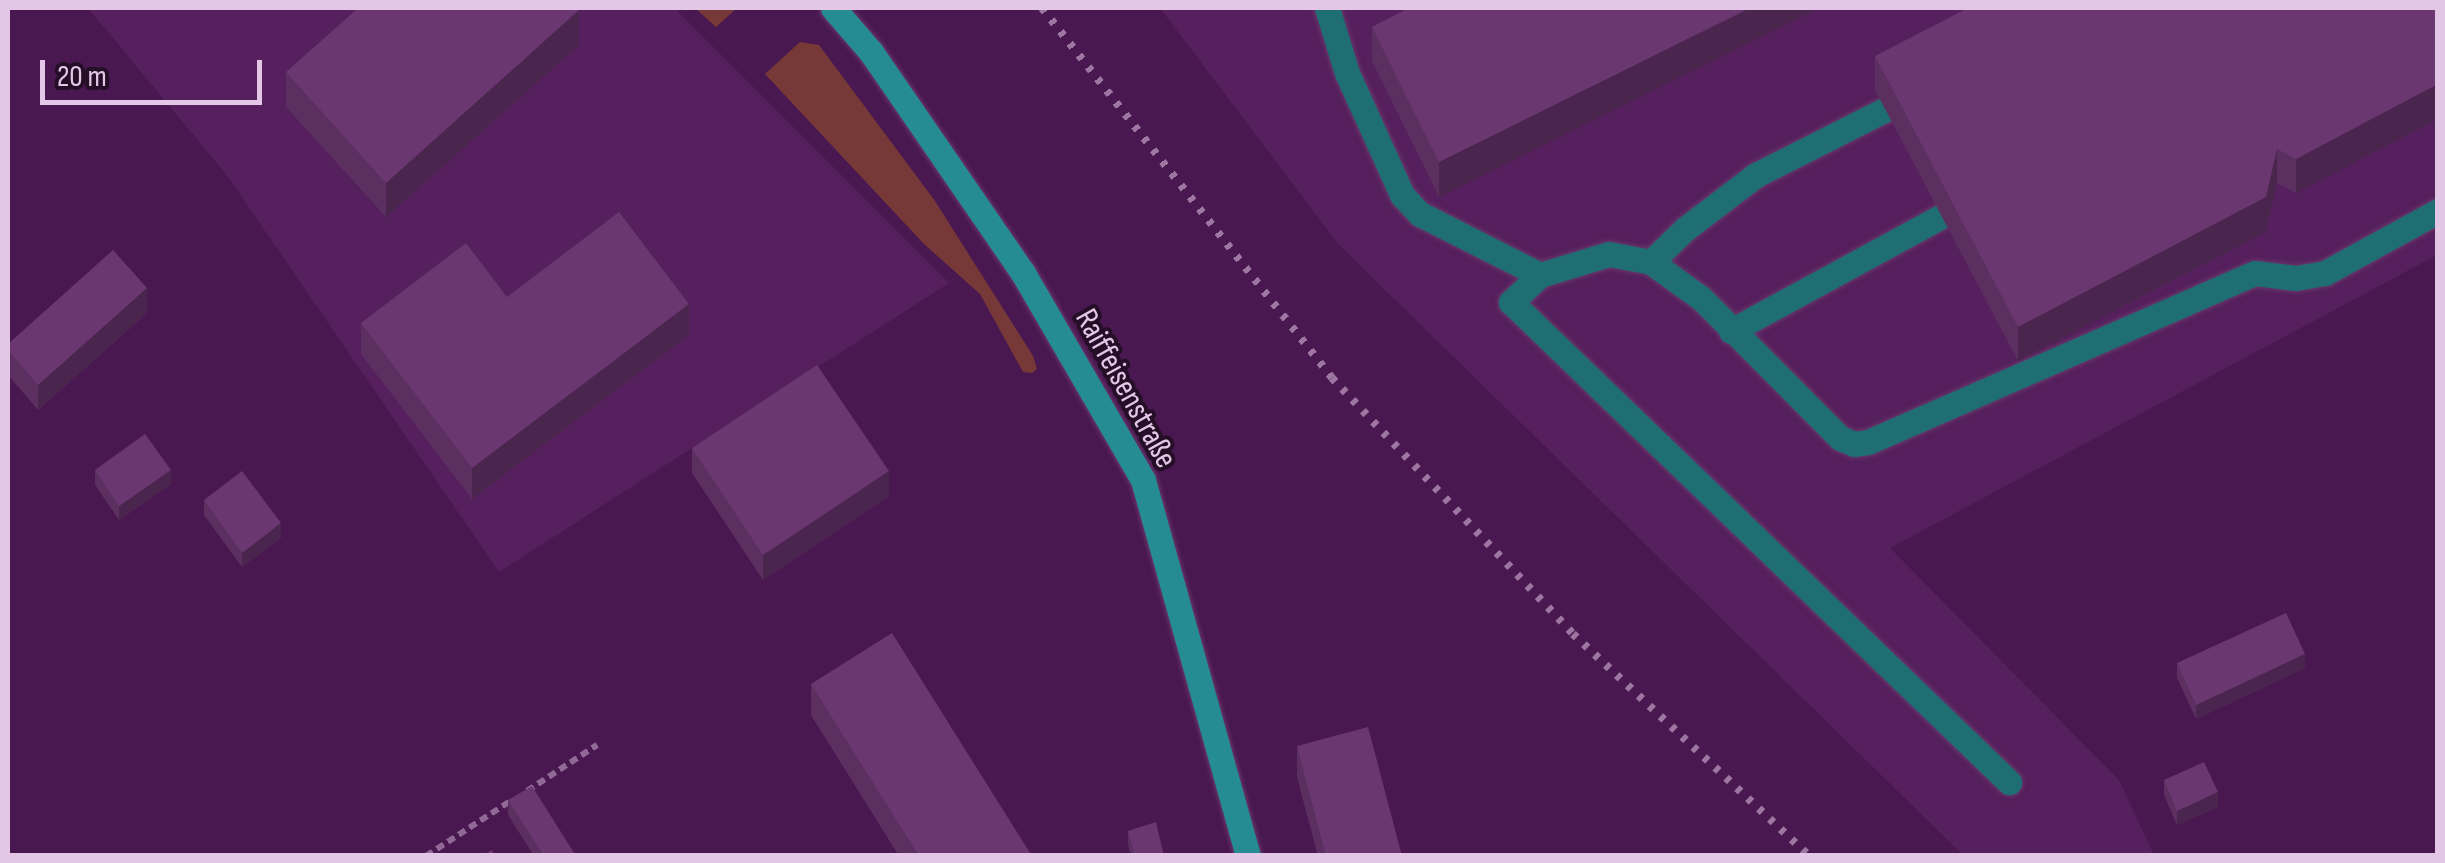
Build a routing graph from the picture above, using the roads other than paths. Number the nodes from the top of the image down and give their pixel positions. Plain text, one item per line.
1 (833, 8) edge
2 (1327, 8) edge
3 (1886, 108) edge
4 (2438, 212) edge
5 (1942, 216) edge
6 (1650, 262) junction
7 (1540, 275) junction
8 (1731, 331) junction
9 (2009, 782) dead end
10 (1248, 856) edge

1 - 10 street, Raiffeisenstraße
2 - 7 lane
3 - 6 lane
4 - 8 lane
5 - 8 lane
6 - 7 lane
6 - 8 lane
7 - 9 lane

